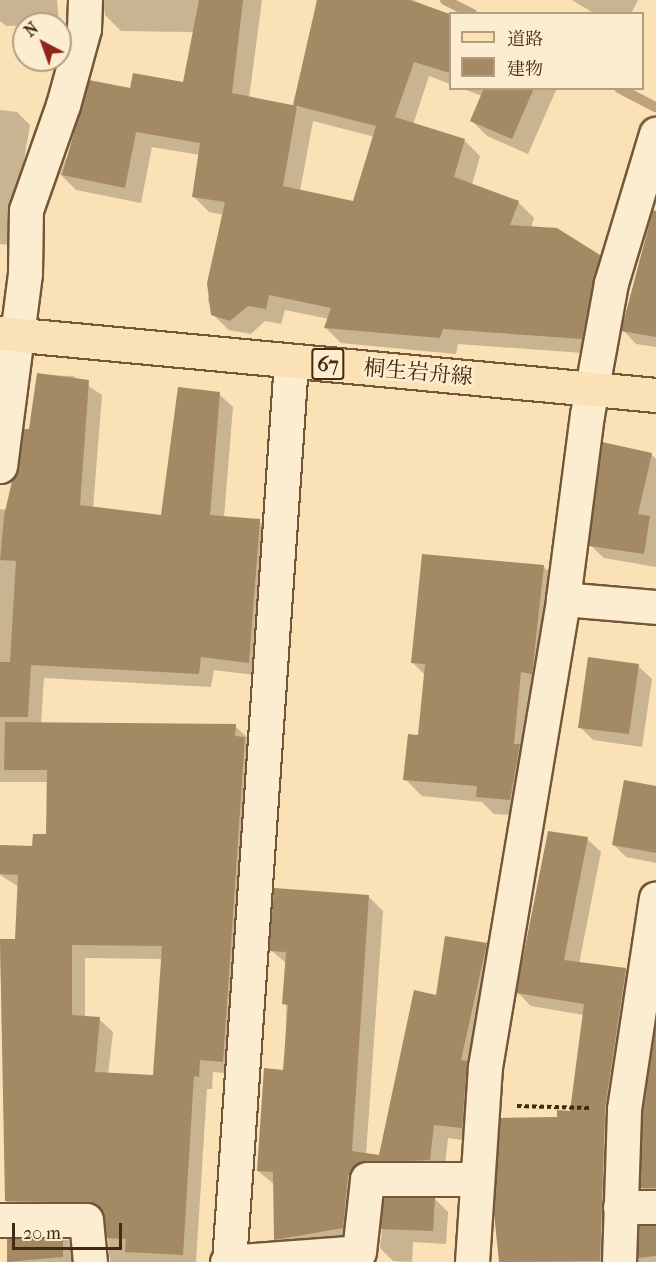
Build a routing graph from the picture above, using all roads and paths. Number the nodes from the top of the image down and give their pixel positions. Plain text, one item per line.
1 (85, 0) edge
2 (656, 134) edge
3 (7, 334) edge
4 (291, 361) junction
5 (592, 389) junction
6 (656, 395) edge
7 (0, 466) edge
8 (563, 599) junction
9 (656, 607) edge
10 (656, 898) edge
11 (482, 1106) junction
12 (624, 1108) junction
13 (476, 1179) junction
14 (620, 1207) junction
15 (656, 1207) edge
16 (0, 1220) edge
17 (90, 1262) edge
18 (228, 1262) edge
19 (472, 1262) edge
20 (619, 1262) edge

1 - 3 street
2 - 5 street
3 - 4 main road, 桐生岩舟線 / 67
3 - 7 street
4 - 5 main road, 桐生岩舟線 / 67
4 - 18 street
5 - 6 main road, 桐生岩舟線 / 67
5 - 8 street
8 - 9 street
8 - 11 street
10 - 12 street
11 - 12 path
11 - 13 street
12 - 14 street
13 - 18 street
13 - 19 street
14 - 15 street
14 - 20 street
16 - 17 street

